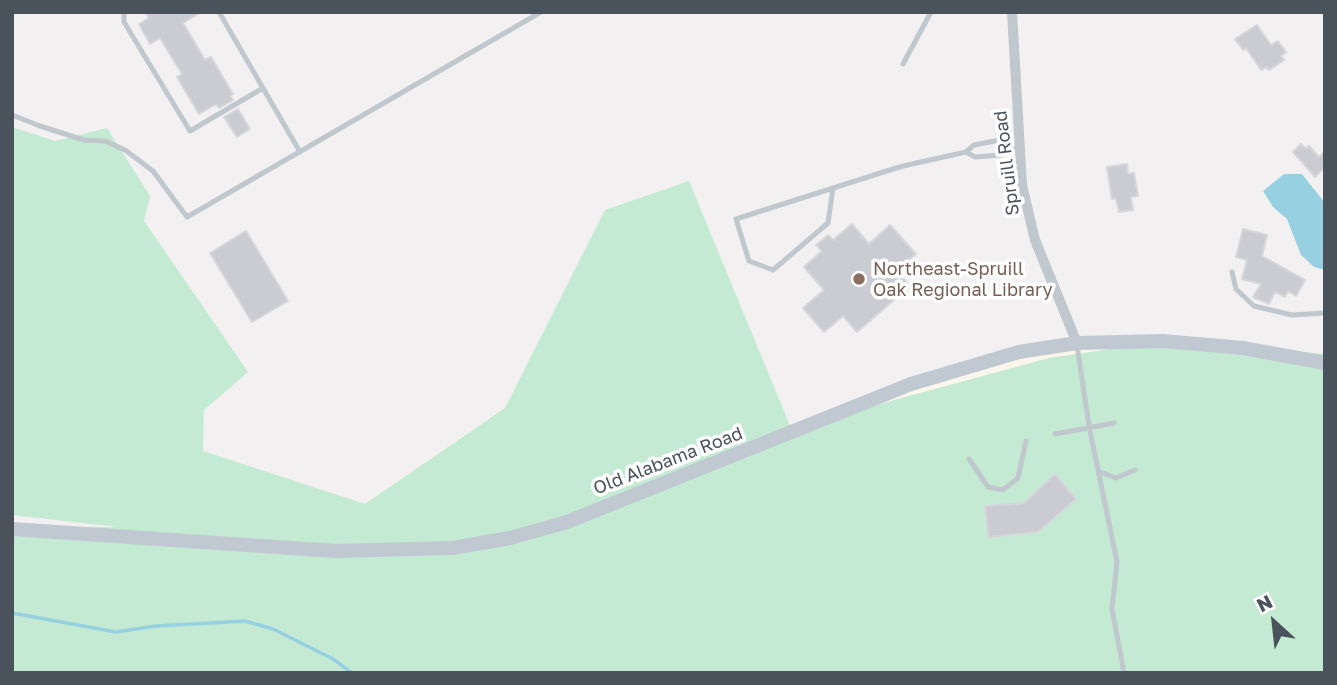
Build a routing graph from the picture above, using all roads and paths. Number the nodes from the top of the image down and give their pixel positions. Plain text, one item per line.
1 (124, 12) edge
2 (219, 12) edge
3 (541, 12) edge
4 (930, 12) edge
5 (1012, 12) edge
6 (903, 64) dead end
7 (263, 88) junction
8 (12, 115) edge
9 (1014, 148) junction
10 (300, 152) junction
11 (966, 152) junction
12 (833, 188) junction
13 (1232, 272) dead end
14 (1325, 313) edge
15 (1077, 344) junction
16 (1325, 363) edge
17 (1114, 423) dead end
18 (1089, 426) junction
19 (1055, 434) dead end
20 (1026, 441) dead end
21 (969, 458) dead end
22 (1135, 470) dead end
23 (1100, 472) junction
24 (12, 529) edge
25 (1124, 673) edge

1 - 7 lane
2 - 7 lane
3 - 10 lane
4 - 6 lane
5 - 9 street, Spruill Road
7 - 10 lane
8 - 10 lane
9 - 11 lane
9 - 11 lane
9 - 15 street, Spruill Road
11 - 12 lane
12 - 12 lane
13 - 14 lane
15 - 16 main road, Old Alabama Road
15 - 18 lane
15 - 24 main road, Old Alabama Road
17 - 18 lane
18 - 19 lane
18 - 23 lane
20 - 21 lane
22 - 23 lane
23 - 25 lane

